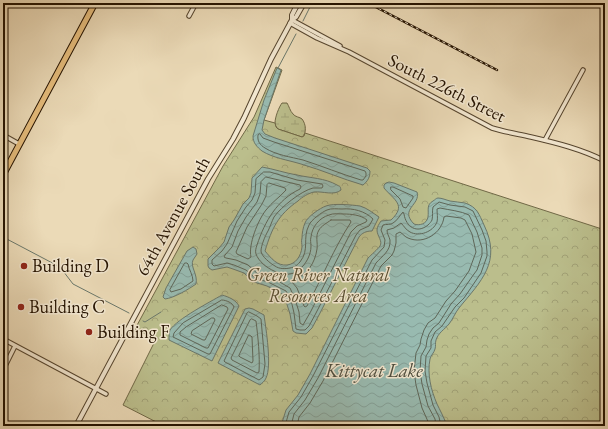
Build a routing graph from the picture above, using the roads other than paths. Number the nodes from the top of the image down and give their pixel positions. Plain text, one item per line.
1 (95, 3) edge
2 (196, 3) edge
3 (298, 3) edge
4 (304, 3) edge
5 (190, 16) dead end
6 (291, 22) junction
7 (583, 70) dead end
8 (3, 135) edge
9 (545, 140) junction
10 (19, 144) junction
11 (605, 161) edge
12 (3, 175) edge
13 (3, 339) edge
14 (15, 346) junction
15 (3, 370) edge
16 (96, 389) junction
17 (106, 394) dead end
18 (76, 426) edge

1 - 10 main road
2 - 5 street
3 - 6 street, 64th Avenue South
4 - 6 street, 64th Avenue South
6 - 9 street, South 226th Street
6 - 16 street, 64th Avenue South
7 - 9 street
8 - 10 street
9 - 11 street, South 226th Street
10 - 12 main road
13 - 14 street
14 - 15 street
14 - 16 street
16 - 17 street
16 - 18 street, 64th Avenue South

